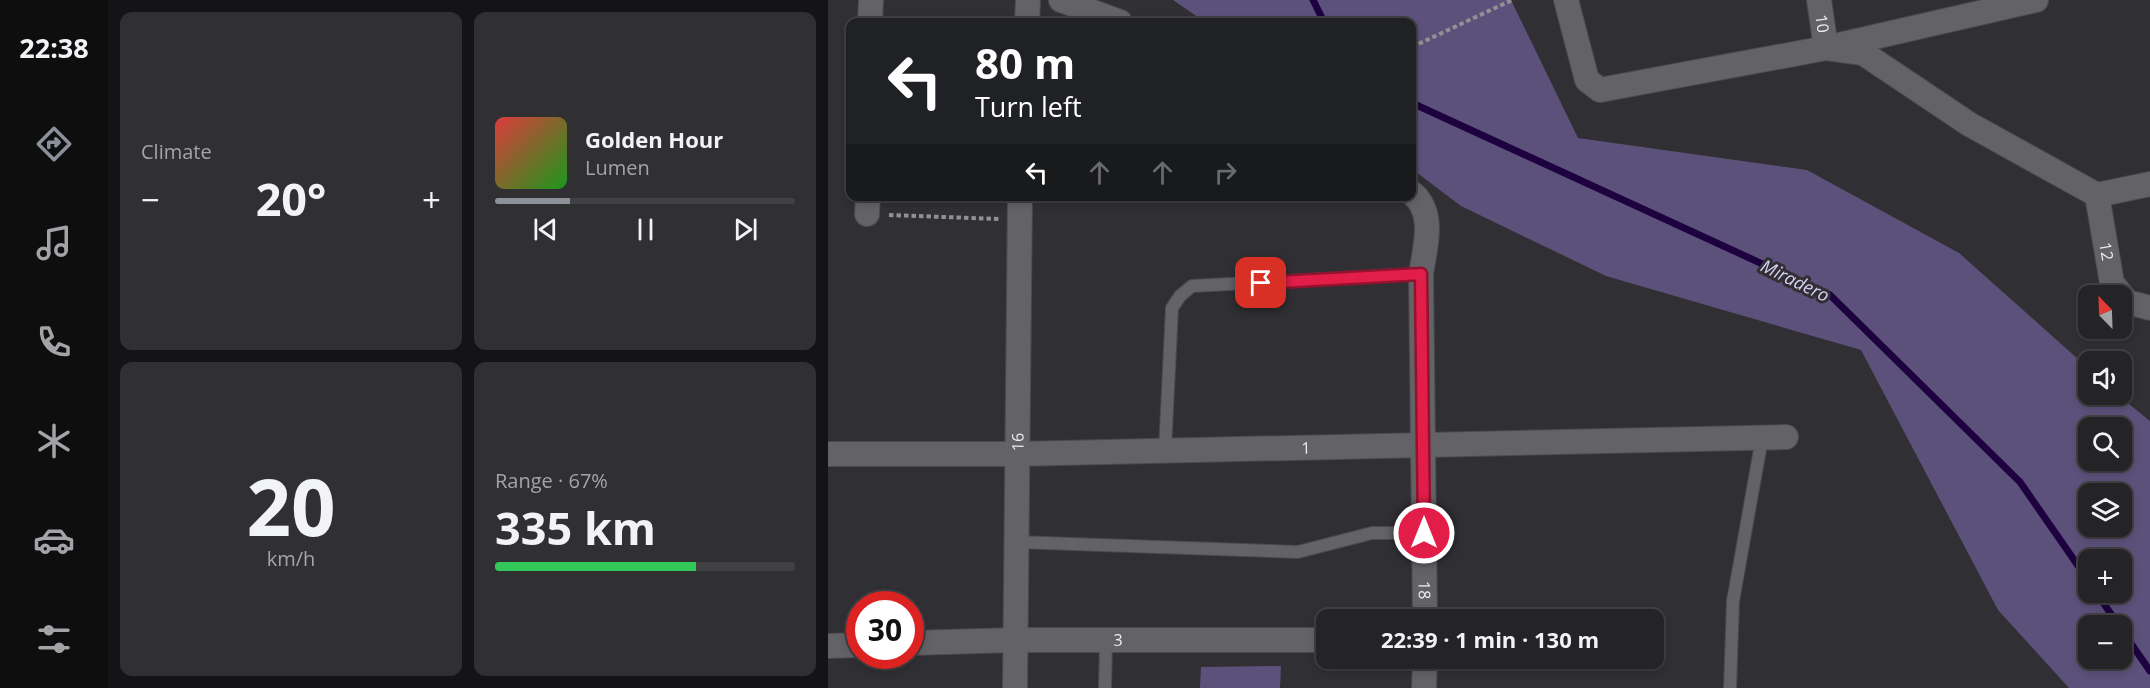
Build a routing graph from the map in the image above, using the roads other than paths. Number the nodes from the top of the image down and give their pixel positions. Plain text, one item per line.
1 (871, 0) edge
2 (1028, 0) edge
3 (1061, 0) edge
4 (1566, 0) edge
5 (1818, 0) edge
6 (2036, 0) edge
7 (870, 18) edge
8 (1027, 18) edge
9 (1109, 18) edge
10 (1826, 48) junction
11 (2150, 184) edge
12 (2097, 195) junction
13 (1416, 197) edge
14 (1020, 208) edge
15 (1421, 274) junction
16 (2139, 305) edge
17 (1786, 437) dead end
18 (1762, 438) junction
19 (1424, 445) junction
20 (1166, 450) junction
21 (828, 454) edge
22 (1017, 454) junction
23 (1424, 533) junction
24 (1016, 542) junction
25 (1425, 609) edge
26 (1016, 640) junction
27 (1316, 640) edge
28 (1106, 642) junction
29 (924, 643) edge
30 (846, 645) edge
31 (828, 646) edge
32 (1425, 669) edge
33 (1015, 688) edge
34 (1105, 688) edge
35 (1424, 688) edge
36 (1730, 688) edge

1 - 7 street
2 - 8 street
3 - 9 street
4 - 10 street
5 - 10 street, 10
6 - 10 street
10 - 12 street
11 - 12 street
12 - 16 street, 12
13 - 15 street, 18
14 - 22 street, 16
15 - 19 street, 18
15 - 20 lane
17 - 18 street, 1
18 - 19 street, 1
18 - 36 lane
19 - 20 street, 1
19 - 23 street, 18
20 - 22 street, 1
21 - 22 street, 1
22 - 24 street, 16
23 - 24 lane
23 - 25 street, 18
24 - 26 street, 16
26 - 28 street, 3
26 - 29 street, 3
26 - 33 street, 16
27 - 28 street, 3
28 - 34 lane
30 - 31 street
32 - 35 street

